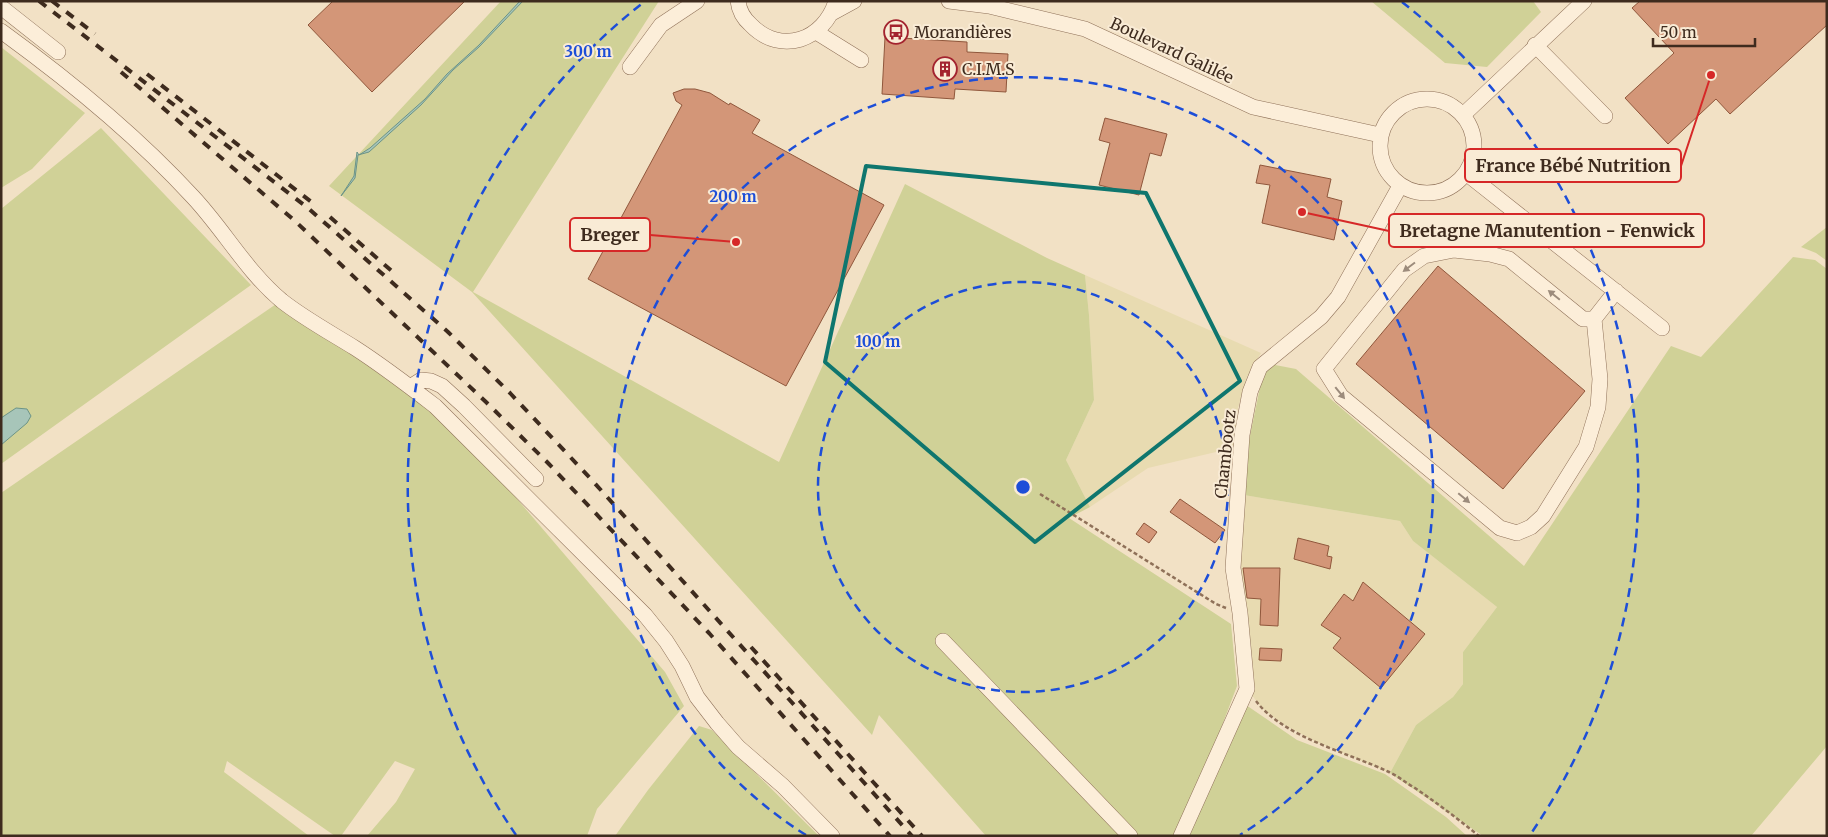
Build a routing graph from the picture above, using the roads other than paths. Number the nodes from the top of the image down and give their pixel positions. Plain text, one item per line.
1 (697, 1) edge
2 (738, 1) edge
3 (854, 1) edge
4 (949, 1) edge
5 (1584, 1) edge
6 (1, 7) edge
7 (834, 7) edge
8 (1, 32) edge
9 (816, 32) junction
10 (41, 39) junction
11 (1535, 45) junction
12 (58, 52) dead end
13 (30, 53) junction
14 (862, 60) dead end
15 (630, 67) dead end
16 (1463, 115) junction
17 (1605, 116) dead end
18 (1380, 135) junction
19 (1466, 173) junction
20 (1400, 186) junction
21 (1616, 291) junction
22 (1594, 319) junction
23 (1662, 328) dead end
24 (410, 386) junction
25 (536, 479) dead end
26 (943, 641) dead end
27 (832, 836) edge
28 (1130, 836) edge
29 (1181, 836) edge

1 - 15 street
2 - 9 street
3 - 7 street
4 - 18 street, Boulevard Galilée
5 - 11 street
6 - 10 street
7 - 9 street
8 - 13 street
9 - 14 street
10 - 12 street
10 - 13 street
11 - 16 street
11 - 17 street
13 - 24 street
16 - 18 street
16 - 19 street
18 - 20 street
19 - 20 street
19 - 21 street
20 - 29 street, Chambootz
21 - 22 street
21 - 23 street
22 -> 22 street
24 - 25 street
24 - 27 street
26 - 28 street

